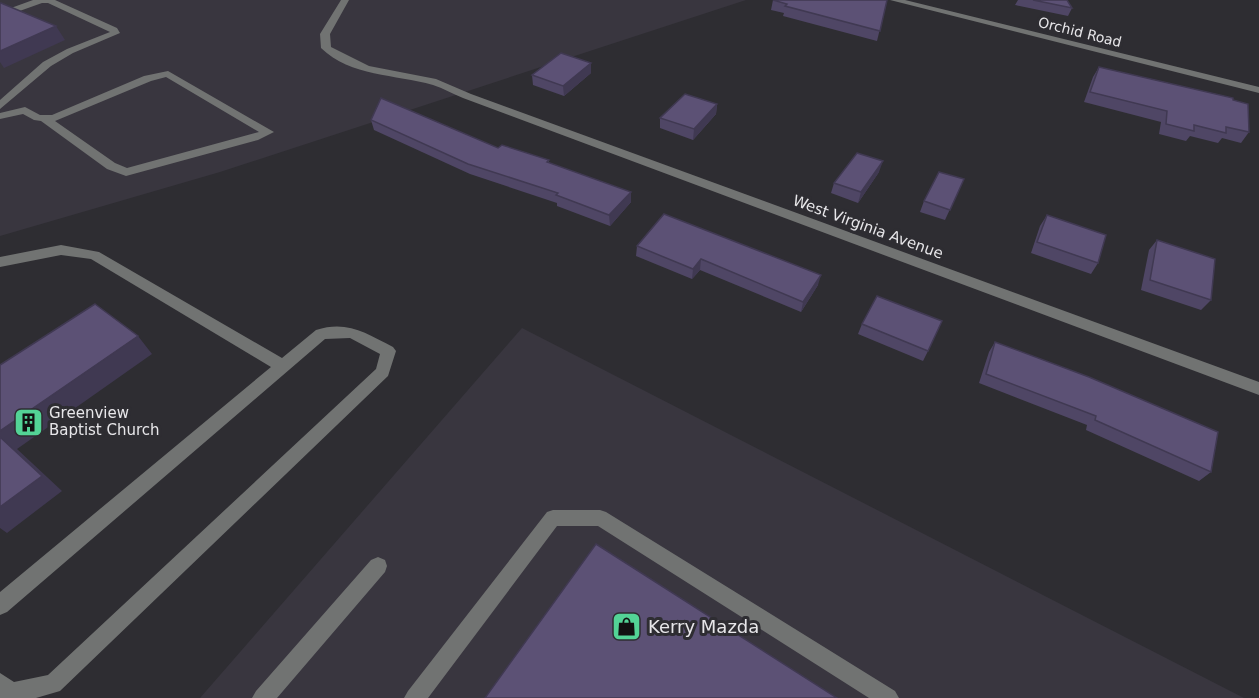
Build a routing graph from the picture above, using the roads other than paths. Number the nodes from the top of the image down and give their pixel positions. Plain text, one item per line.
1 (345, 0) edge
2 (894, 0) edge
3 (0, 15) edge
4 (1259, 90) edge
5 (0, 106) edge
6 (0, 116) edge
7 (44, 118) junction
8 (0, 262) edge
9 (282, 366) junction
10 (1259, 389) edge
11 (378, 566) dead end
12 (0, 605) edge
13 (0, 683) edge
14 (263, 698) edge
15 (415, 698) edge
16 (888, 698) edge

1 - 10 street, West Virginia Avenue
2 - 4 street, Orchid Road
3 - 5 street
6 - 7 street
7 - 7 street
8 - 9 street
9 - 12 street
9 - 13 street
11 - 14 street
15 - 16 street

